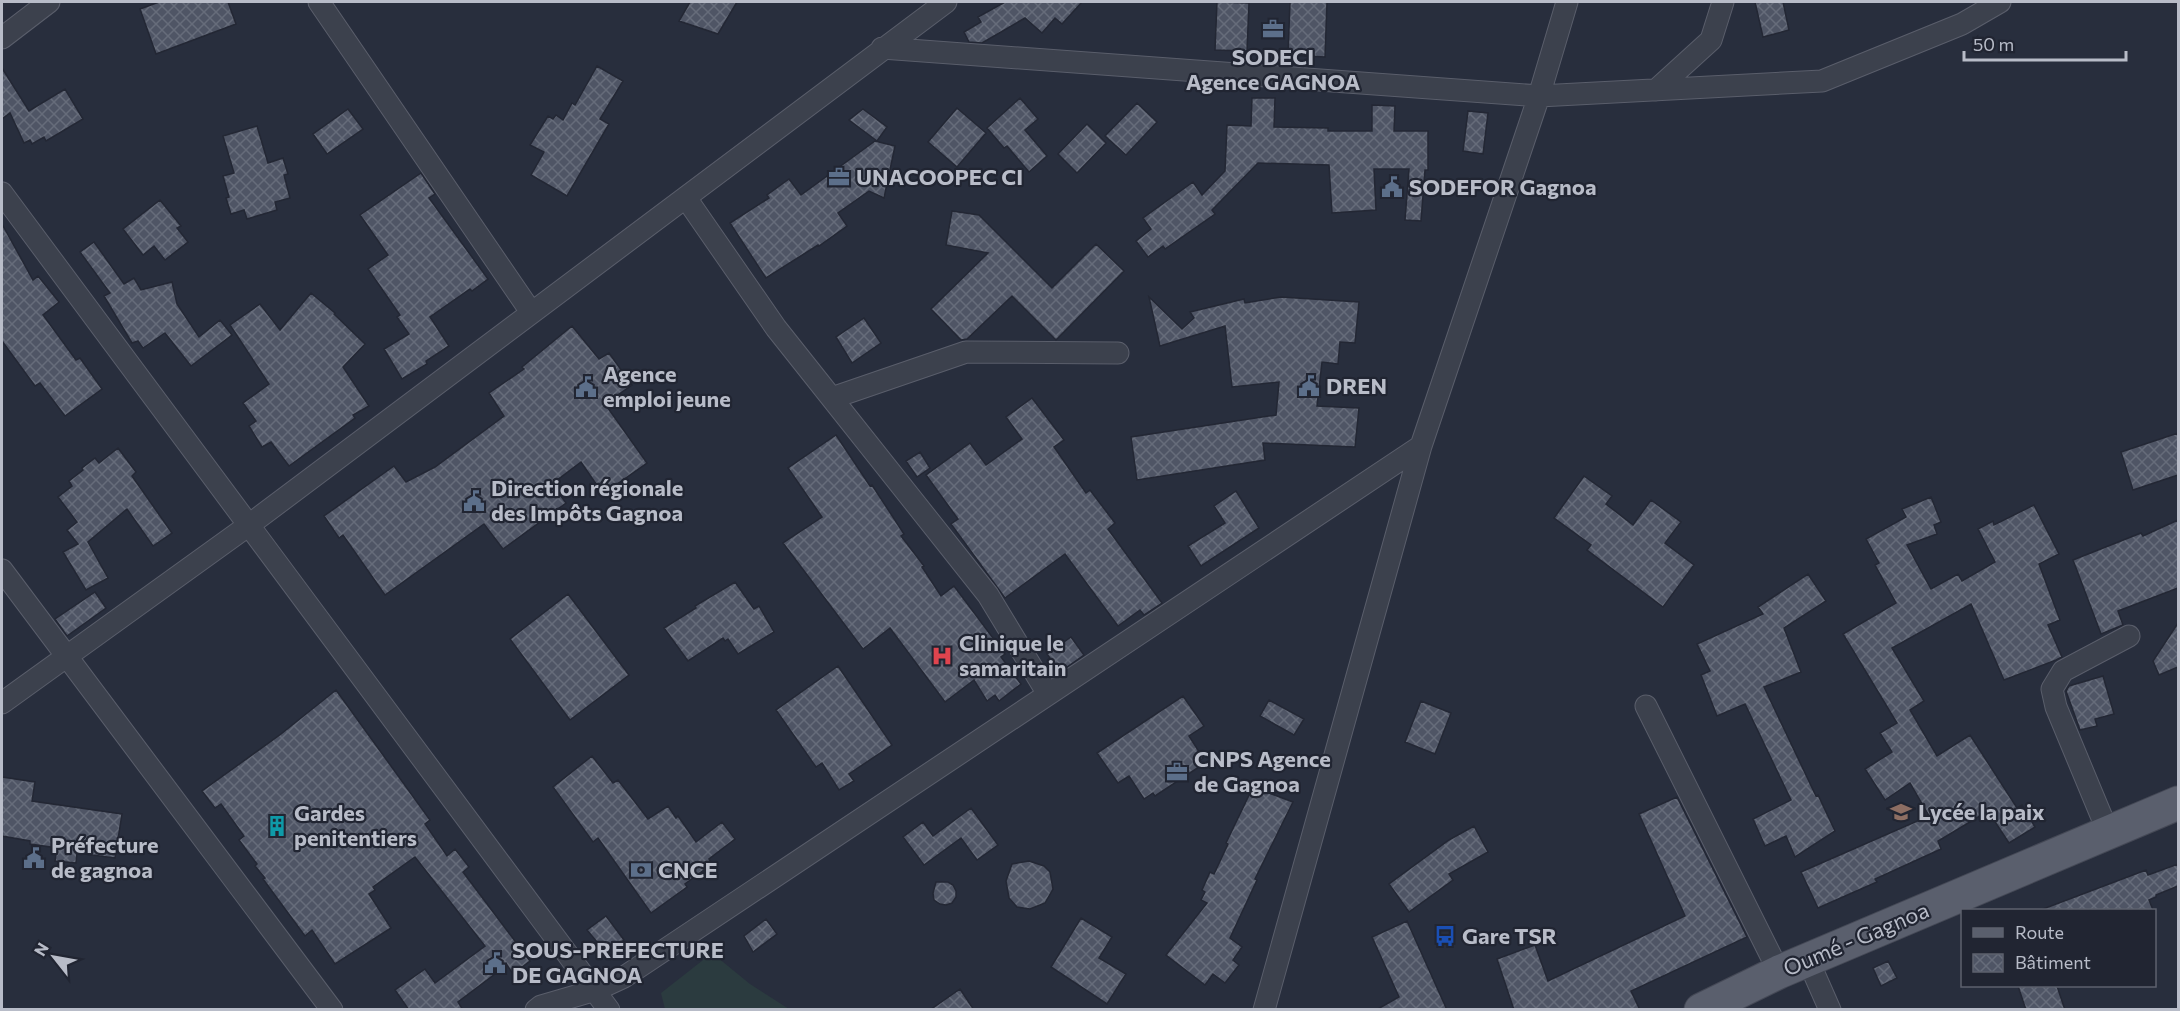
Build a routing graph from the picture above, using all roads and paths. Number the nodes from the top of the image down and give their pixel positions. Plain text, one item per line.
1 (49, 2) edge
2 (319, 2) edge
3 (946, 2) edge
4 (1567, 2) edge
5 (1723, 2) edge
6 (2000, 2) edge
7 (2, 38) edge
8 (882, 48) junction
9 (1656, 90) junction
10 (1539, 96) junction
11 (2, 194) edge
12 (686, 198) junction
13 (531, 312) junction
14 (1118, 353) dead end
15 (832, 398) junction
16 (1421, 446) junction
17 (249, 525) junction
18 (2, 570) edge
19 (2129, 636) dead end
20 (67, 656) junction
21 (1048, 694) junction
22 (2, 703) edge
23 (1646, 706) dead end
24 (2178, 804) edge
25 (2108, 832) junction
26 (1793, 966) junction
27 (596, 990) junction
28 (332, 1010) edge
29 (536, 1010) edge
30 (609, 1010) edge
31 (1264, 1010) edge
32 (1701, 1010) edge
33 (1830, 1010) edge

1 - 7 street
2 - 13 street
3 - 8 street
4 - 10 street
5 - 9 street
6 - 9 street
8 - 10 street
8 - 12 street
9 - 10 street
10 - 16 street
11 - 17 street
12 - 13 street
12 - 15 street
13 - 17 street
14 - 15 street
15 - 21 street
16 - 21 street
16 - 31 street
17 - 20 street
17 - 27 street
18 - 20 street
19 - 25 street
20 - 22 street
20 - 28 street
21 - 27 street
23 - 26 street
24 - 25 main road, Oumé - Gagnoa
25 - 26 main road, Oumé - Gagnoa
26 - 32 main road, Oumé - Gagnoa
26 - 33 street
27 - 29 street
27 - 30 street

